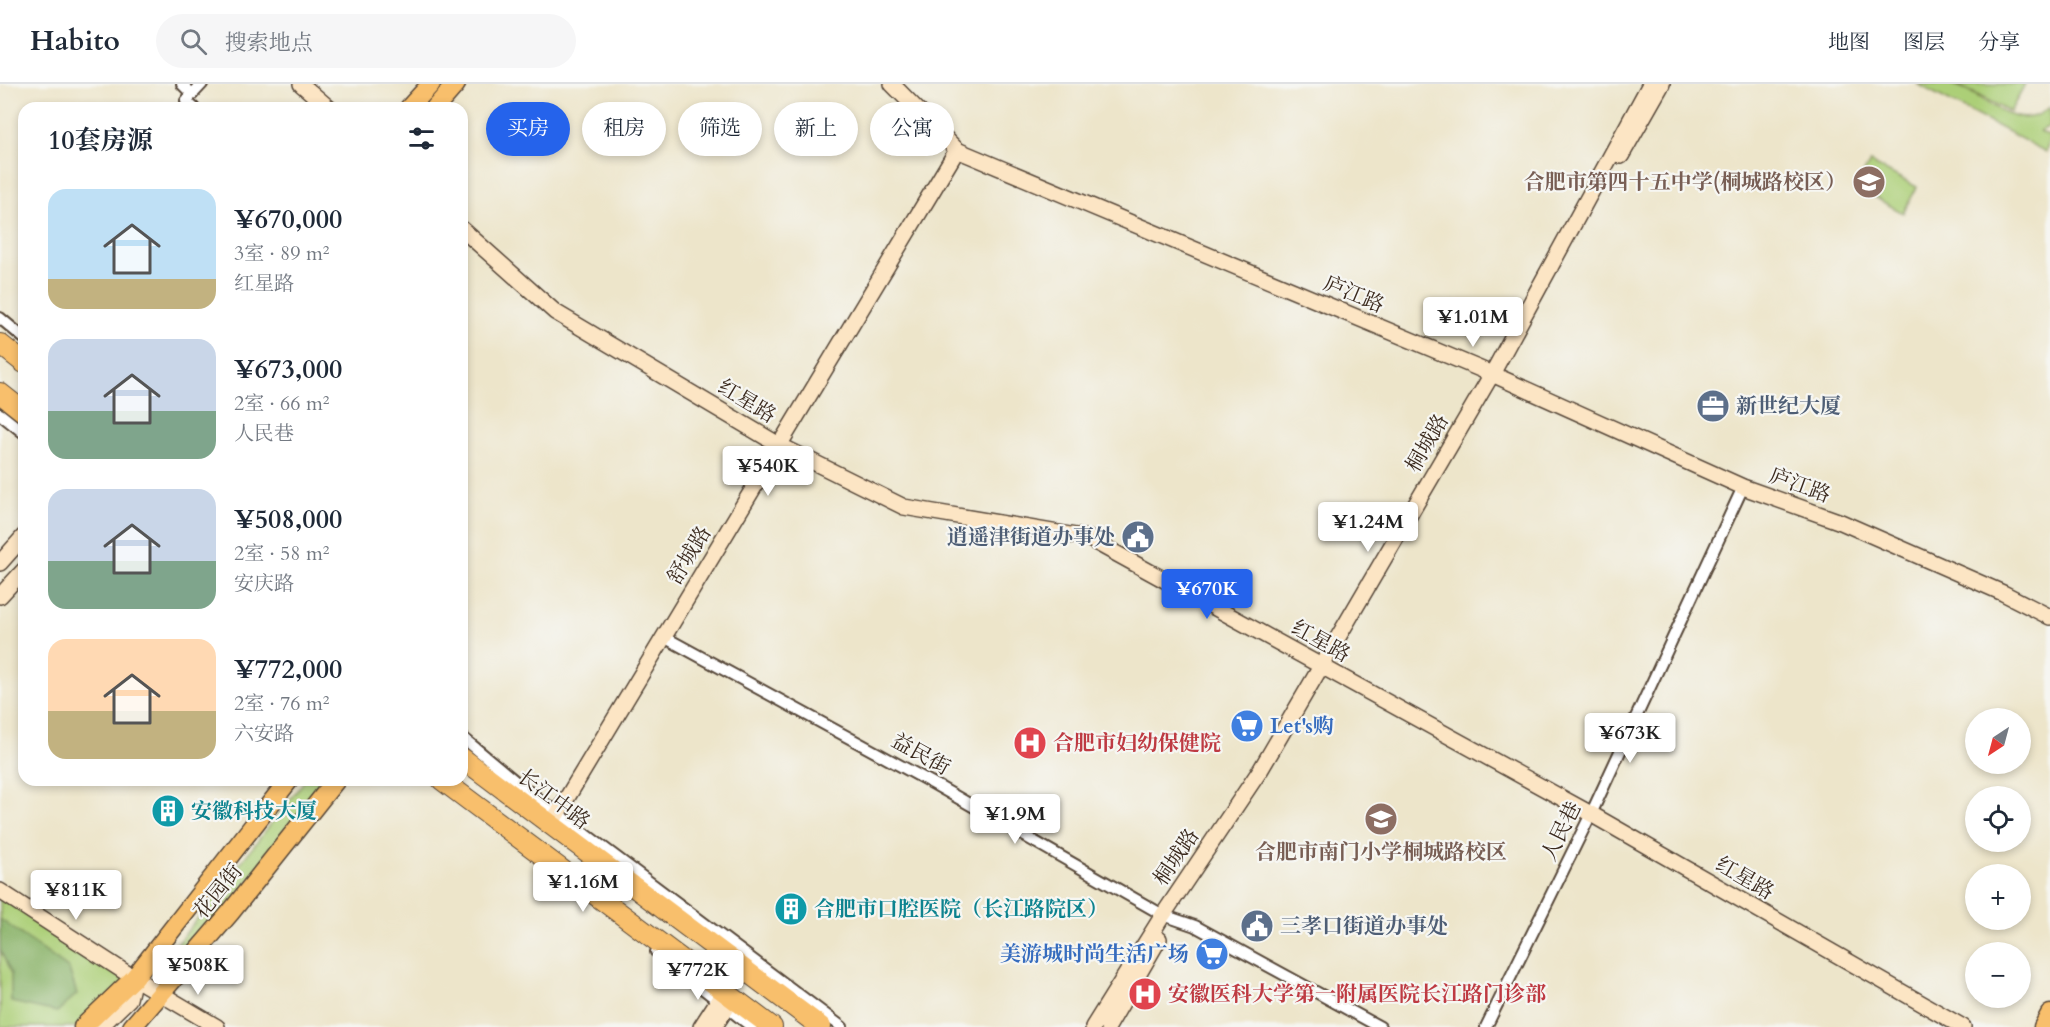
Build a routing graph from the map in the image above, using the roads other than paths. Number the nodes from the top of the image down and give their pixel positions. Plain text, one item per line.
1 (182, 84) edge
2 (202, 84) edge
3 (301, 84) edge
4 (431, 84) edge
5 (456, 84) edge
6 (892, 84) edge
7 (1650, 84) edge
8 (1662, 84) edge
9 (192, 94) junction
10 (187, 102) edge
11 (322, 102) edge
12 (414, 102) edge
13 (440, 102) edge
14 (957, 150) junction
15 (468, 234) edge
16 (0, 318) edge
17 (18, 333) edge
18 (0, 344) edge
19 (18, 358) edge
20 (1496, 375) junction
21 (0, 393) edge
22 (18, 407) edge
23 (0, 414) edge
24 (18, 428) edge
25 (780, 445) junction
26 (1743, 487) junction
27 (18, 543) edge
28 (0, 562) edge
29 (18, 576) edge
30 (0, 596) edge
31 (2050, 617) edge
32 (664, 637) junction
33 (1325, 668) junction
34 (468, 742) edge
35 (468, 762) edge
36 (284, 786) edge
37 (331, 786) edge
38 (436, 786) edge
39 (450, 786) edge
40 (1591, 814) junction
41 (554, 820) junction
42 (0, 891) edge
43 (1167, 916) junction
44 (134, 978) junction
45 (163, 994) junction
46 (725, 1000) junction
47 (2050, 1014) edge
48 (83, 1027) edge
49 (100, 1027) edge
50 (132, 1027) edge
51 (217, 1027) edge
52 (701, 1027) edge
53 (714, 1027) edge
54 (752, 1027) edge
55 (772, 1027) edge
56 (821, 1027) edge
57 (842, 1027) edge
58 (1093, 1027) edge
59 (1108, 1027) edge
60 (1380, 1027) edge
61 (1486, 1027) edge
62 (1963, 1027) edge
63 (2043, 1027) edge

1 - 9 street
2 - 9 street
3 - 11 street
4 - 12 main road
5 - 13 main road
6 - 14 street, 庐江路
7 - 20 street, 桐城路
8 - 20 street, 桐城路
9 - 10 street
14 - 20 street, 庐江路
14 - 25 street, 舒城路
15 - 25 street, 红星路
16 - 17 street
18 - 19 highway
20 - 26 street, 庐江路
20 - 33 street, 桐城路
21 - 22 highway
23 - 24 street
25 - 32 street, 舒城路
25 - 33 street, 红星路
26 - 31 street, 庐江路
26 - 40 street, 人民巷
27 - 28 street
29 - 30 street
32 - 41 street, 舒城路
32 - 43 street, 益民街
33 - 40 street, 红星路
33 - 43 street, 桐城路
34 - 41 street
35 - 41 highway, 长江中路
36 - 44 main road, 花园街
37 - 45 main road, 花园街
38 - 46 street
39 - 46 highway
40 - 61 street, 人民巷
40 - 62 street, 红星路
41 - 56 highway, 长江中路
41 - 57 street
42 - 44 street
43 - 58 street, 桐城路
43 - 59 street, 桐城路
43 - 60 street, 益民街
44 - 45 street
44 - 48 main road, 花园街
44 - 49 street, 花园街
45 - 50 main road, 花园街
45 - 51 street
46 - 52 street
46 - 53 street
46 - 54 street
46 - 55 highway
47 - 63 main road

